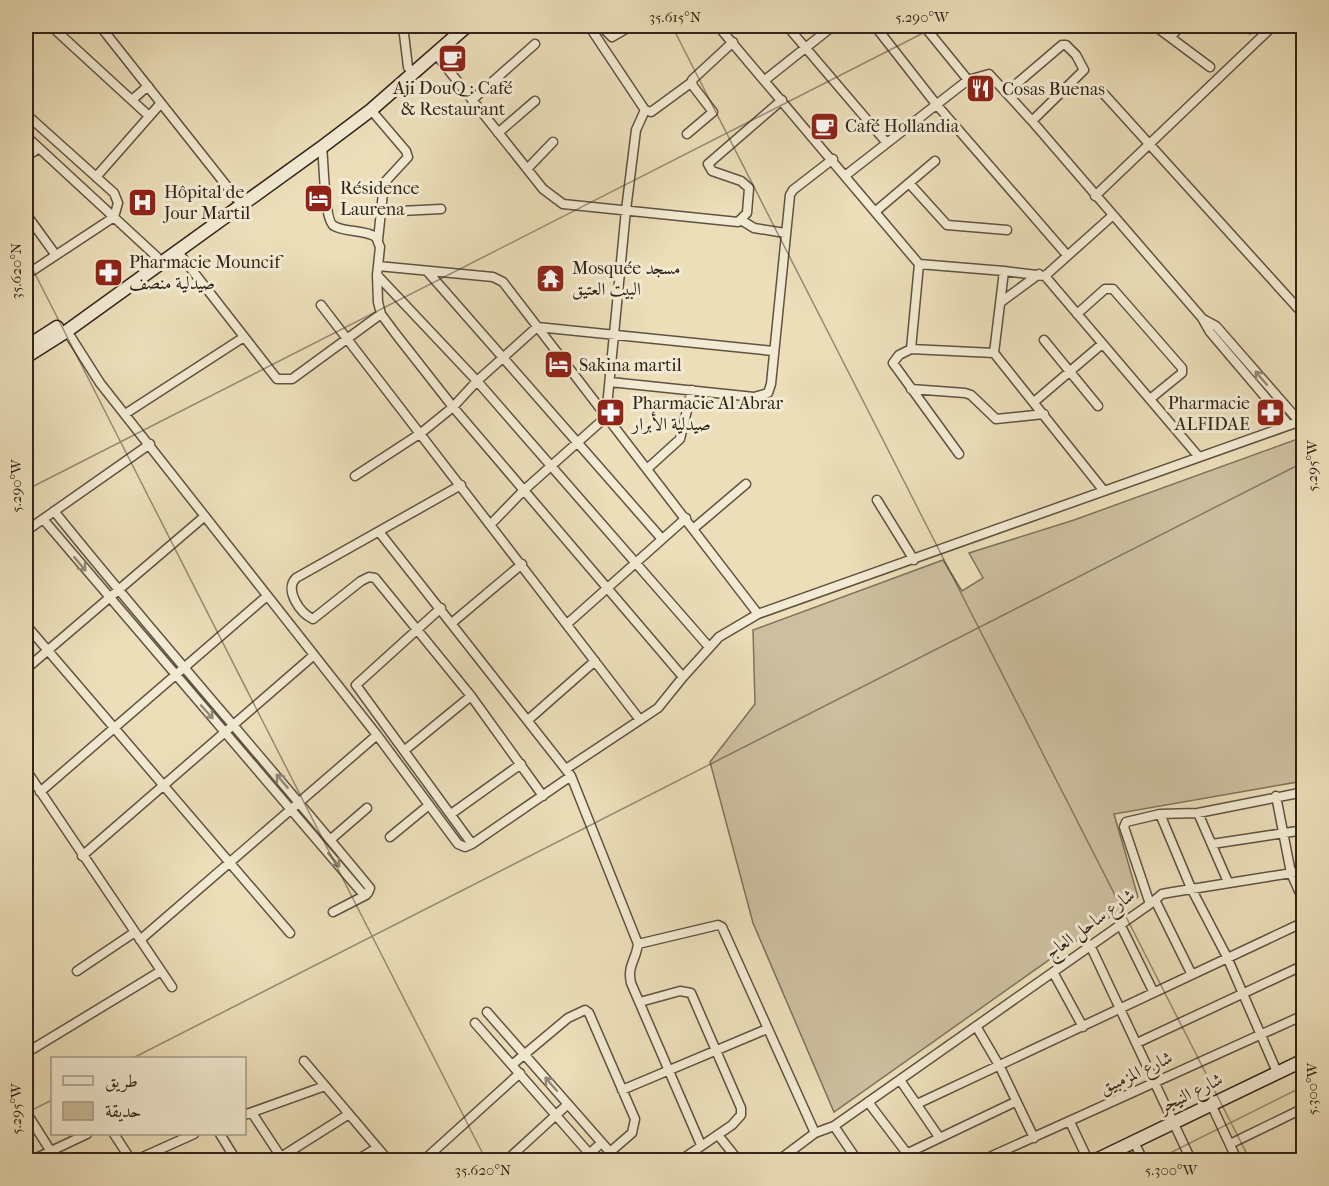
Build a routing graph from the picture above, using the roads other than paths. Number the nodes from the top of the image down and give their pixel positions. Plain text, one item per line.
1 (29, 26) edge
2 (51, 26) edge
3 (100, 26) edge
4 (403, 26) edge
5 (454, 26) edge
6 (467, 26) edge
7 (589, 26) edge
8 (601, 26) edge
9 (631, 26) edge
10 (718, 26) edge
11 (787, 26) edge
12 (833, 26) edge
13 (924, 26) edge
14 (1157, 26) edge
15 (1180, 26) edge
16 (1273, 26) edge
17 (26, 28) edge
18 (881, 28) edge
19 (1171, 37) junction
20 (733, 42) junction
21 (535, 44) dead end
22 (806, 48) junction
23 (435, 53) junction
24 (1210, 67) dead end
25 (410, 70) junction
26 (765, 80) junction
27 (968, 80) junction
28 (692, 82) junction
29 (148, 86) junction
30 (1007, 92) junction
31 (1103, 93) dead end
32 (133, 99) junction
33 (472, 100) junction
34 (782, 100) junction
35 (535, 101) dead end
36 (161, 103) junction
37 (936, 104) junction
38 (371, 110) junction
39 (645, 110) junction
40 (26, 114) edge
41 (148, 116) junction
42 (1032, 121) junction
43 (498, 133) junction
44 (687, 134) dead end
45 (26, 136) edge
46 (553, 142) dead end
47 (886, 142) junction
48 (1149, 146) junction
49 (322, 147) junction
50 (39, 148) junction
51 (26, 157) edge
52 (833, 159) junction
53 (935, 162) dead end
54 (526, 170) junction
55 (846, 175) junction
56 (96, 177) junction
57 (909, 183) junction
58 (1095, 196) junction
59 (237, 199) junction
60 (441, 209) dead end
61 (626, 210) junction
62 (876, 211) junction
63 (380, 212) junction
64 (26, 214) edge
65 (1112, 216) junction
66 (114, 217) junction
67 (741, 220) junction
68 (1007, 230) dead end
69 (785, 233) junction
70 (378, 240) junction
71 (178, 252) junction
72 (55, 254) junction
73 (1067, 255) junction
74 (157, 257) junction
75 (919, 264) junction
76 (378, 270) junction
77 (427, 271) junction
78 (1004, 271) junction
79 (26, 275) edge
80 (1042, 275) junction
81 (1001, 302) junction
82 (321, 305) dead end
83 (381, 314) junction
84 (1077, 314) junction
85 (1304, 315) edge
86 (1202, 318) junction
87 (537, 327) junction
88 (67, 331) junction
89 (614, 335) junction
90 (244, 337) junction
91 (348, 338) junction
92 (1044, 340) dead end
93 (1102, 344) junction
94 (26, 347) edge
95 (911, 349) junction
96 (773, 351) junction
97 (994, 354) junction
98 (26, 357) edge
99 (503, 357) junction
100 (1070, 372) junction
101 (477, 381) junction
102 (610, 382) junction
103 (911, 389) junction
104 (692, 390) junction
105 (1150, 399) junction
106 (1034, 402) junction
107 (1098, 406) dead end
108 (453, 407) junction
109 (125, 414) junction
110 (1044, 414) junction
111 (606, 417) junction
112 (1301, 421) edge
113 (1289, 425) junction
114 (421, 433) junction
115 (150, 444) junction
116 (577, 444) junction
117 (959, 454) dead end
118 (1198, 457) junction
119 (551, 467) junction
120 (647, 469) junction
121 (355, 476) dead end
122 (746, 484) dead end
123 (461, 485) junction
124 (523, 490) junction
125 (1104, 491) junction
126 (877, 500) dead end
127 (54, 511) junction
128 (205, 516) junction
129 (686, 518) junction
130 (43, 519) junction
131 (491, 524) junction
132 (693, 529) junction
133 (26, 531) edge
134 (380, 533) junction
135 (662, 539) junction
136 (914, 560) junction
137 (634, 562) junction
138 (522, 564) junction
139 (605, 587) junction
140 (117, 590) junction
141 (267, 596) junction
142 (109, 598) junction
143 (441, 608) junction
144 (758, 614) junction
145 (453, 622) junction
146 (567, 624) junction
147 (26, 625) edge
148 (418, 629) junction
149 (709, 647) junction
150 (47, 650) junction
151 (314, 655) junction
152 (596, 661) junction
153 (26, 669) edge
154 (183, 669) junction
155 (175, 676) junction
156 (683, 677) junction
157 (471, 696) junction
158 (528, 720) junction
159 (640, 720) junction
160 (234, 724) junction
161 (114, 728) junction
162 (225, 732) junction
163 (377, 735) junction
164 (405, 750) junction
165 (521, 764) junction
166 (26, 770) edge
167 (568, 772) junction
168 (164, 785) junction
169 (40, 792) junction
170 (1304, 792) edge
171 (543, 796) junction
172 (1276, 796) junction
173 (299, 802) junction
174 (429, 805) junction
175 (367, 808) dead end
176 (291, 809) junction
177 (1198, 813) junction
178 (451, 814) junction
179 (1160, 814) junction
180 (1304, 830) edge
181 (1282, 833) junction
182 (390, 837) dead end
183 (330, 840) junction
184 (472, 844) junction
185 (1212, 844) junction
186 (82, 856) junction
187 (230, 862) junction
188 (1304, 871) edge
189 (1291, 873) junction
190 (1228, 882) junction
191 (1191, 888) junction
192 (366, 895) junction
193 (1153, 902) junction
194 (1304, 902) edge
195 (333, 912) dead end
196 (1304, 922) edge
197 (1120, 924) junction
198 (290, 933) dead end
199 (138, 936) junction
200 (638, 944) junction
201 (1090, 945) junction
202 (1227, 957) junction
203 (1304, 965) edge
204 (76, 971) dead end
205 (161, 971) junction
206 (1053, 972) junction
207 (1191, 974) junction
208 (172, 987) dead end
209 (1153, 992) junction
210 (1241, 993) junction
211 (640, 1002) junction
212 (1120, 1007) junction
213 (487, 1012) dead end
214 (1304, 1014) edge
215 (474, 1023) dead end
216 (976, 1026) junction
217 (1083, 1027) junction
218 (768, 1029) junction
219 (1260, 1035) junction
220 (1137, 1043) junction
221 (716, 1051) junction
222 (26, 1053) edge
223 (525, 1053) junction
224 (1304, 1060) edge
225 (304, 1061) dead end
226 (513, 1064) junction
227 (1000, 1067) junction
228 (668, 1071) junction
229 (1277, 1071) junction
230 (520, 1073) junction
231 (900, 1080) junction
232 (1155, 1083) junction
233 (325, 1086) junction
234 (622, 1090) junction
235 (868, 1102) junction
236 (1016, 1102) junction
237 (568, 1104) junction
238 (917, 1104) junction
239 (1211, 1104) junction
240 (1304, 1108) edge
241 (26, 1112) edge
242 (248, 1114) edge
243 (349, 1114) junction
244 (556, 1116) junction
245 (1070, 1122) junction
246 (1173, 1122) junction
247 (834, 1126) junction
248 (815, 1133) junction
249 (85, 1135) edge
250 (115, 1135) edge
251 (192, 1135) edge
252 (221, 1135) edge
253 (718, 1135) junction
254 (939, 1137) junction
255 (1034, 1138) junction
256 (1134, 1142) junction
257 (601, 1143) junction
258 (1230, 1144) junction
259 (701, 1145) junction
260 (377, 1148) junction
261 (50, 1150) junction
262 (610, 1152) junction
263 (909, 1157) edge
264 (1304, 1157) edge
265 (282, 1159) edge
266 (589, 1159) edge
267 (32, 1161) edge
268 (131, 1161) edge
269 (136, 1161) edge
270 (236, 1161) edge
271 (357, 1161) edge
272 (388, 1161) edge
273 (424, 1161) edge
274 (507, 1161) edge
275 (617, 1161) edge
276 (681, 1161) edge
277 (738, 1161) edge
278 (779, 1161) edge
279 (857, 1161) edge
280 (982, 1161) edge
281 (1088, 1161) edge
282 (1096, 1161) edge
283 (1143, 1161) edge
284 (1191, 1161) edge
285 (1237, 1161) edge
286 (1296, 1161) edge

1 - 17 street
2 - 32 street
3 - 29 street
4 - 25 street
5 - 25 street
6 - 23 street
7 - 39 street
8 - 9 street
10 - 20 street
11 - 22 street
12 - 22 street
13 - 27 street
14 - 19 street
15 - 19 street
16 - 48 street
18 - 37 street
19 - 24 street
20 - 26 street
20 - 28 street
21 - 33 street
22 - 26 street
22 - 47 street
23 - 25 street
23 - 33 street
25 - 38 street
25 - 59 street
26 - 34 street
27 - 30 street
27 - 37 street
28 - 39 street
28 - 44 street
29 - 32 street
29 - 36 street
30 - 42 street
30 - 42 street
31 - 48 street
32 - 41 street
33 - 43 street
34 - 52 street
34 - 67 street
35 - 43 street
36 - 41 street
36 - 59 street
37 - 47 street
37 - 73 street
38 - 49 street
38 - 63 street
39 - 61 street
40 - 56 street
41 - 56 street
42 - 58 street
43 - 54 street
45 - 50 street
46 - 54 street
47 - 55 street
48 - 58 street
48 - 85 street
49 - 70 street
49 - 71 street
50 - 51 street
50 - 66 street
52 - 55 street
52 - 69 street
53 - 57 street
54 - 61 street
55 - 62 street
56 - 66 street
57 - 62 street
57 - 68 street
58 - 65 street
59 - 74 street
60 - 63 street
61 - 67 street
61 - 89 street
62 - 75 street
63 - 70 street
64 - 72 street
65 - 73 street
65 - 86 street
66 - 72 street
66 - 74 street
67 - 69 street
69 - 96 street
70 - 76 street
71 - 88 street
71 - 90 street
72 - 79 street
73 - 80 street
74 - 94 street
75 - 78 street
75 - 95 street
76 - 77 street
76 - 83 street
76 - 101 street
77 - 87 street
77 - 99 street
78 - 80 street
78 - 81 street
80 - 81 street
80 - 84 street
81 - 97 street
82 - 91 street
83 - 91 street
83 - 108 street
84 - 93 street
84 - 105 street
112 -> 86 street
86 - 113 street
87 - 89 street
87 - 99 street
87 - 111 street
88 - 98 street
88 - 109 street
89 - 96 street
89 - 102 street
90 - 91 street
90 - 109 street
91 - 114 street
92 - 100 street
93 - 100 street
93 - 105 street
95 - 97 street
95 - 103 street
96 - 104 street
97 - 106 street
99 - 101 street
99 - 116 street
100 - 106 street
100 - 107 street
101 - 108 street
101 - 119 street
102 - 104 street
102 - 111 street
103 - 110 street
103 - 117 street
104 - 120 street
105 - 118 street
106 - 110 street
108 - 114 street
108 - 124 street
109 - 115 street
110 - 125 street
111 - 116 street
111 - 120 street
112 - 113 street
113 - 118 street
114 - 121 street
114 - 123 street
115 - 127 street
115 - 128 street
116 - 119 street
116 - 135 street
118 - 125 street
119 - 124 street
119 - 137 street
120 - 129 street
122 - 132 street
123 - 131 street
123 - 134 street
124 - 131 street
124 - 139 street
125 - 136 street
126 - 136 street
127 - 130 street
127 - 140 street
128 - 140 street
128 - 141 street
129 - 132 street
129 - 135 street
130 - 133 street
130 -> 142 street
131 - 138 street
132 - 144 street
134 - 143 street
134 - 148 street
135 - 137 street
136 - 144 street
137 - 139 street
137 - 149 street
138 - 145 street
138 - 146 street
139 - 146 street
139 - 156 street
140 - 142 street
140 - 154 street
141 - 151 street
141 - 154 street
142 - 150 street
142 - 155 street
143 - 145 street
143 - 148 street
144 - 149 street
145 - 158 street
146 - 152 street
147 - 150 street
148 - 157 street
148 - 164 street
149 - 156 street
150 - 153 street
150 - 161 street
151 - 160 street
151 - 163 street
152 - 158 street
152 - 159 street
154 - 155 street
154 - 160 street
155 - 161 street
155 -> 162 street
156 - 159 street
157 - 164 street
157 - 165 street
158 - 167 street
159 - 167 street
160 - 162 street
173 -> 160 street
161 - 168 street
161 - 169 street
162 - 168 street
162 - 176 street
163 - 173 street
163 - 174 street
164 - 178 street
165 - 171 street
165 - 178 street
166 - 169 street
167 - 171 street
167 - 200 street
168 - 186 street
168 - 187 street
169 - 186 street
170 - 172 street, شارع ساحل العاج
171 - 184 street
172 - 177 street, شارع ساحل العاج
172 - 181 street
173 - 176 street
173 - 183 street
174 - 182 street
174 - 184 street
175 - 183 street
176 - 187 street
176 -> 192 street
177 - 179 street, شارع ساحل العاج
177 - 185 street
178 - 184 street
179 - 191 street
179 - 193 street, شارع ساحل العاج
180 - 181 street
181 - 185 street
181 - 189 street
183 - 192 street
185 - 190 street
186 - 199 street
187 - 198 street
187 - 199 street
188 - 189 street
189 - 190 street
189 - 194 street
190 - 191 street
191 - 193 street
191 - 202 street
192 - 195 street
193 - 197 street, شارع ساحل العاج
193 - 207 street
196 - 202 street
197 - 201 street, شارع ساحل العاج
197 - 209 street
199 - 204 street
199 - 205 street
200 - 211 street
200 - 218 street
201 - 206 street, شارع ساحل العاج
201 - 212 street
202 - 207 street
202 - 210 street
203 - 210 street
205 - 208 street
205 - 222 street
206 - 216 street, شارع ساحل العاج
206 - 217 street
207 - 209 street
209 - 212 street
210 - 219 street
210 - 220 street
211 - 221 street
211 - 228 street
212 - 217 street
212 - 220 street
213 - 223 street
214 - 219 street, شارع المزمبيق
215 - 226 street
216 - 227 street
216 - 231 street, شارع ساحل العاج
217 - 227 street
218 - 221 street
218 - 248 street
219 - 229 street
219 - 232 street, شارع المزمبيق
220 - 232 street
221 - 228 street
221 - 253 street
223 - 226 street
223 - 234 street
237 -> 223 street
224 - 229 street, شارع النيجر
225 - 233 street
226 - 230 street
227 - 236 street
227 - 238 street
228 - 234 street
228 - 259 street
229 - 239 street, شارع النيجر
230 - 244 street
230 - 273 street
231 - 235 street, شارع ساحل العاج
231 - 238 street
232 - 245 street, شارع المزمبيق
232 - 246 street
233 - 242 street
233 - 243 street
234 - 262 street
235 - 247 street, شارع ساحل العاج
235 - 263 street
236 - 254 street
236 - 255 street
237 - 244 street
237 - 257 street
238 - 254 street
239 - 246 street, شارع النيجر
239 - 258 street
240 - 258 street
241 - 261 street
242 - 265 street
243 - 260 street
243 - 265 street
244 - 266 street
244 - 274 street
245 - 255 street, شارع المزمبيق
245 - 281 street
246 - 256 street, شارع النيجر
246 - 284 street
247 - 248 street, شارع ساحل العاج
247 - 279 street
248 - 278 street, شارع ساحل العاج
249 - 261 street
250 - 268 street
251 - 269 street
252 - 270 street
253 - 259 street
253 - 277 street
254 - 263 street
255 - 280 street, شارع المزمبيق
256 - 282 street, شارع النيجر
256 - 283 street
257 - 262 street
257 - 266 street
258 - 285 street
259 - 276 street
260 - 271 street
260 - 272 street
261 - 267 street
262 - 275 street
264 - 286 street

